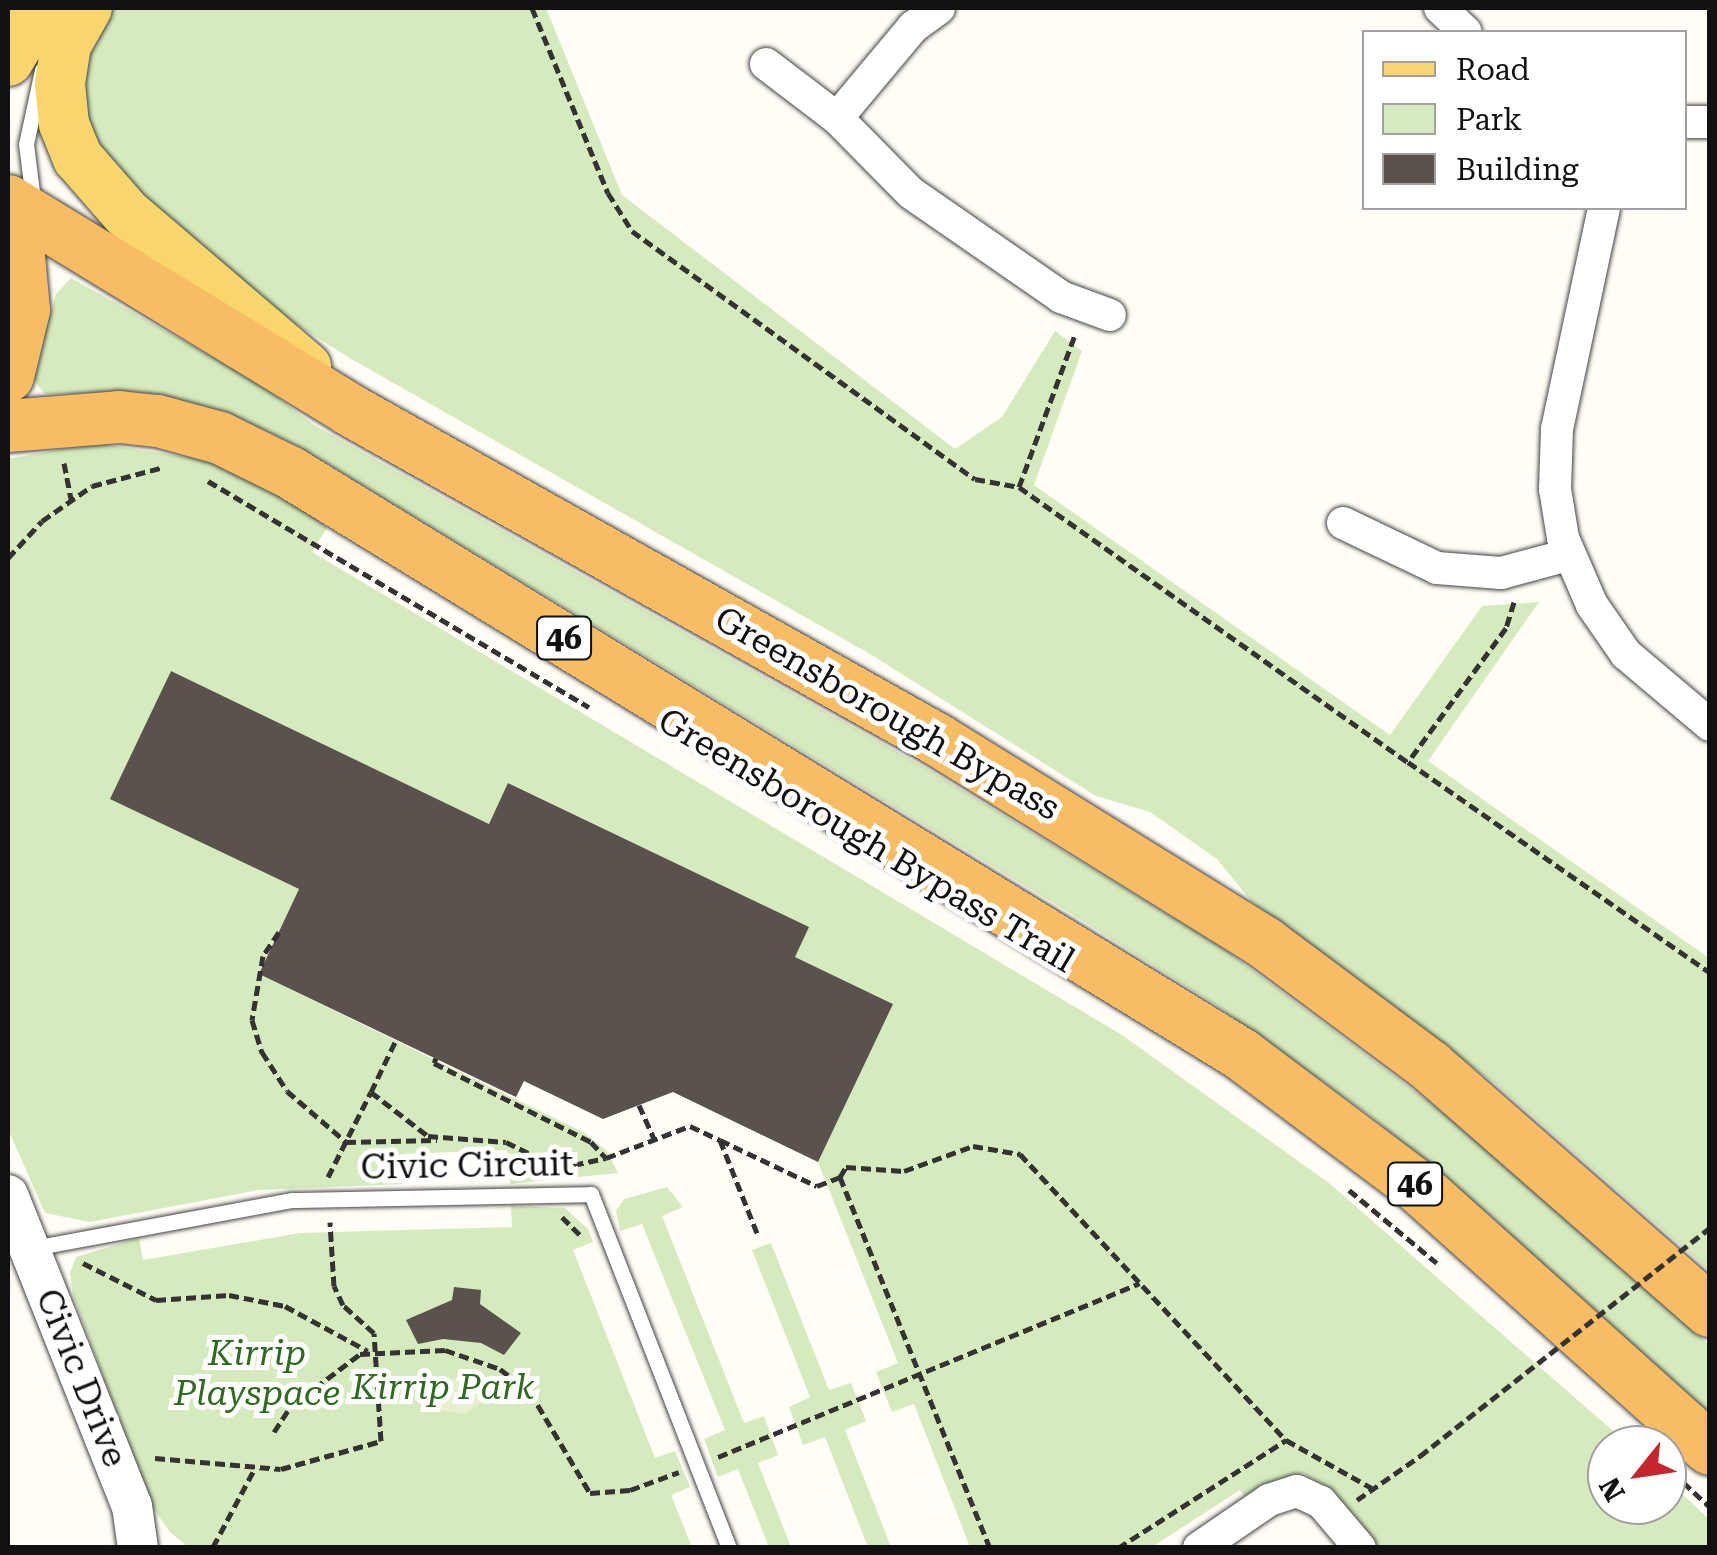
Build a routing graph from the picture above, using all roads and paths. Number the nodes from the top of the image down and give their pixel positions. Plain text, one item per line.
1 (71, 8) edge
2 (532, 8) edge
3 (939, 8) edge
4 (1440, 8) edge
5 (1464, 30) edge
6 (8, 61) edge
7 (766, 64) dead end
8 (838, 118) junction
9 (1604, 210) edge
10 (23, 223) edge
11 (1098, 311) joint
12 (18, 367) edge
13 (350, 410) junction
14 (8, 426) edge
15 (63, 460) dead end
16 (174, 468) dead end
17 (196, 476) dead end
18 (1020, 487) junction
19 (71, 499) junction
20 (1343, 523) dead end
21 (1568, 555) junction
22 (8, 558) edge
23 (1534, 596) dead end
24 (606, 717) dead end
25 (1710, 725) edge
26 (1408, 762) junction
27 (279, 932) dead end
28 (1710, 974) edge
29 (396, 1040) dead end
30 (436, 1058) dead end
31 (371, 1092) junction
32 (639, 1105) dead end
33 (445, 1140) junction
34 (654, 1140) junction
35 (720, 1140) junction
36 (346, 1142) junction
37 (606, 1158) junction
38 (840, 1177) junction
39 (1344, 1186) dead end
40 (8, 1196) edge
41 (328, 1199) junction
42 (1710, 1228) edge
43 (758, 1233) dead end
44 (331, 1239) dead end
45 (30, 1249) junction
46 (75, 1259) dead end
47 (1447, 1272) dead end
48 (1140, 1283) junction
49 (1710, 1311) edge
50 (1535, 1348) dead end
51 (373, 1352) junction
52 (1550, 1360) dead end
53 (922, 1374) junction
54 (274, 1432) dead end
55 (1286, 1440) junction
56 (155, 1458) dead end
57 (1694, 1464) edge
58 (697, 1465) junction
59 (255, 1468) junction
60 (1372, 1488) junction
61 (132, 1506) junction
62 (1710, 1508) edge
63 (1336, 1518) junction
64 (213, 1547) edge
65 (138, 1548) edge
66 (166, 1548) edge
67 (729, 1548) edge
68 (990, 1548) edge
69 (1118, 1548) edge
70 (1198, 1548) edge
71 (1360, 1548) edge

1 - 6 main road
1 - 10 lane
1 - 13 main road
2 - 18 path
3 - 8 street
4 - 5 street
7 - 8 street
8 - 11 street
9 - 21 street
10 - 12 highway
10 - 13 highway, Greensborough Bypass
11 - 18 path
13 - 49 highway, Greensborough Bypass
14 - 57 highway, 46
15 - 19 path
16 - 19 path
17 - 24 path, Greensborough Bypass Trail
18 - 26 path
19 - 22 path
20 - 21 street
21 - 25 street
23 - 26 path
26 - 28 path
27 - 36 path
29 - 31 path
30 - 37 path
31 - 33 path
31 - 36 path
32 - 34 path
33 - 36 path
33 - 37 path
34 - 35 path
34 - 37 path
35 - 38 path
35 - 43 path
36 - 41 path
38 - 48 path
38 - 53 path
39 - 47 path
40 - 45 street, Civic Drive
41 - 45 lane, Civic Circuit
41 - 58 lane, Civic Circuit
42 - 60 path, bridge
44 - 51 path
45 - 61 street, Civic Drive
46 - 51 path
48 - 53 path
48 - 55 path
50 - 52 path
51 - 54 path
51 - 58 path
51 - 59 path
53 - 58 path
53 - 68 path
55 - 60 path
55 - 69 path
56 - 59 path
57 - 62 path
58 - 67 lane, Civic Circuit
59 - 64 path
60 - 63 path
61 - 65 street, Civic Drive
61 - 66 street, Civic Drive
63 - 70 street
63 - 71 street

